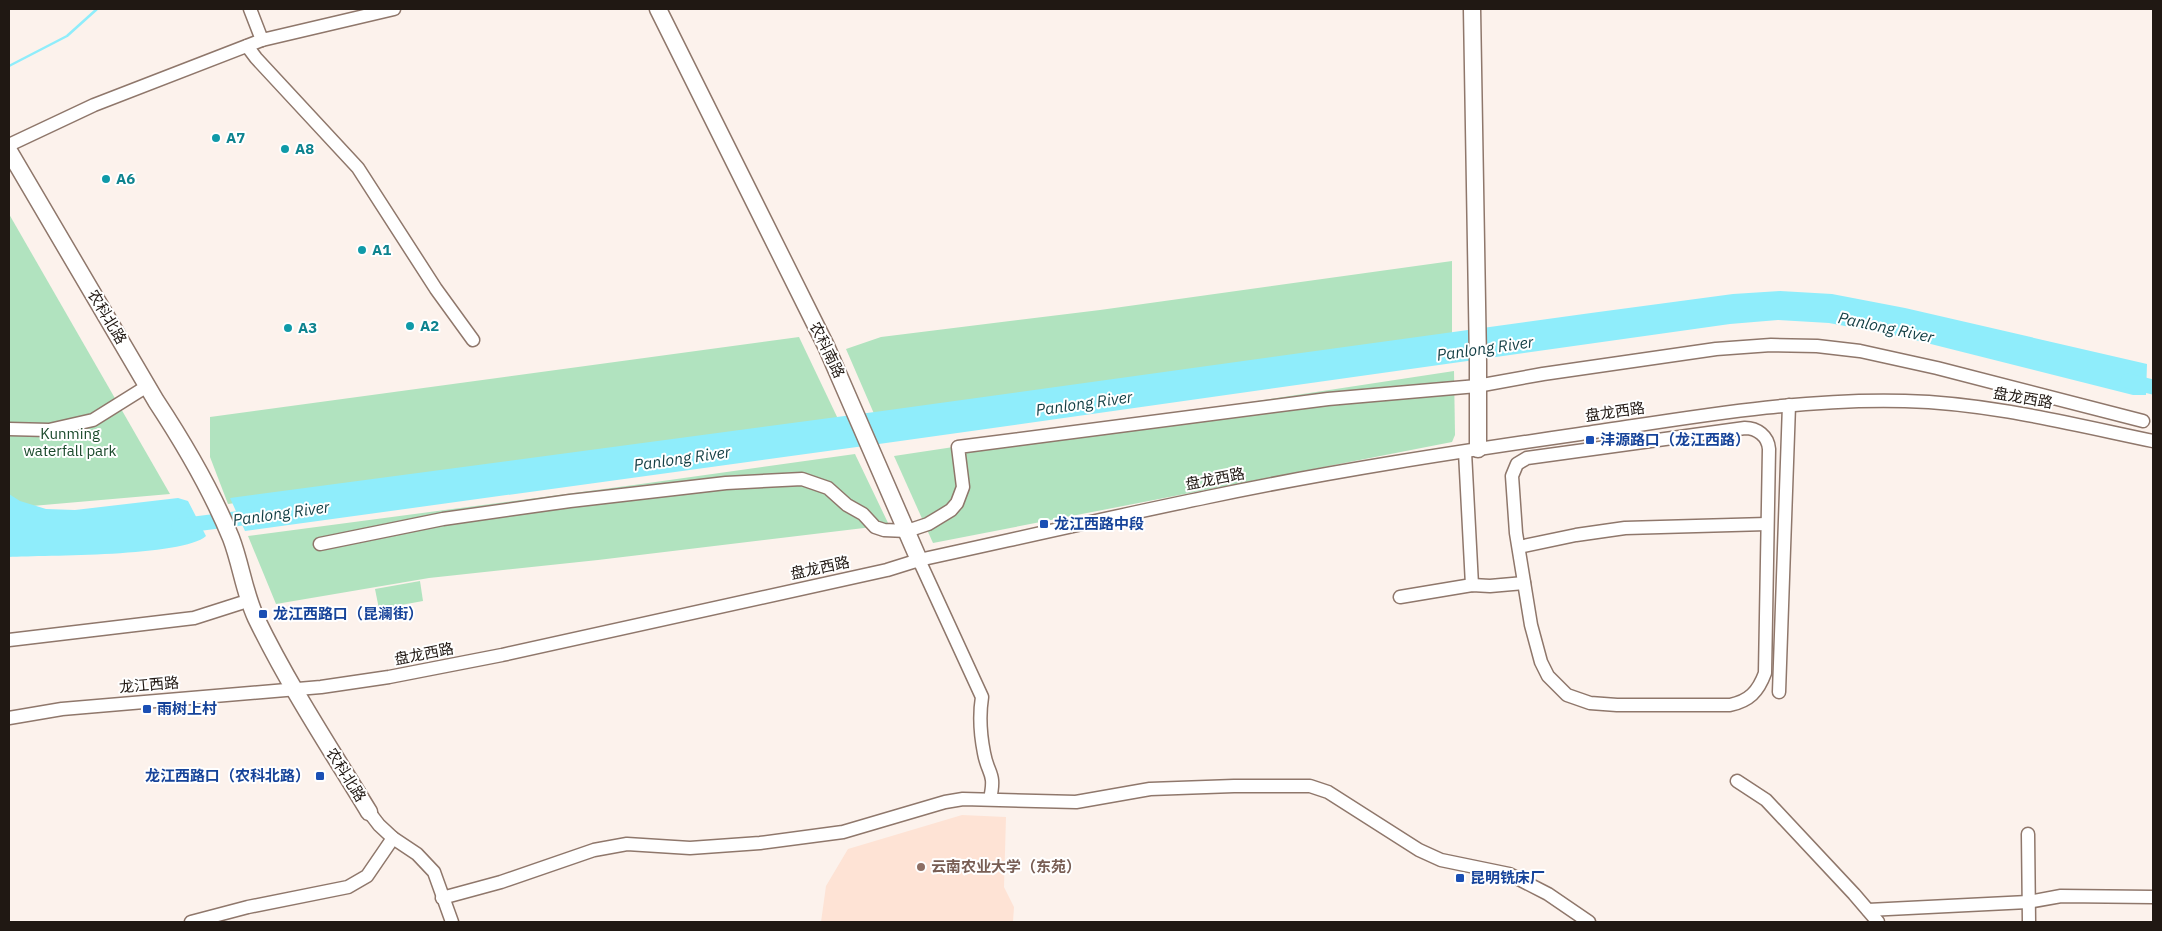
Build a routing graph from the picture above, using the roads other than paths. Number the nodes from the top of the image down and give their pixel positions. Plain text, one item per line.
1 (250, 9) edge
2 (394, 9) edge
3 (658, 9) edge
4 (1472, 9) edge
5 (262, 40) junction
6 (248, 46) junction
7 (9, 145) edge
8 (9, 151) edge
9 (9, 167) edge
10 (473, 340) dead end
11 (1477, 386) junction
12 (141, 390) junction
13 (1789, 405) junction
14 (2144, 420) dead end
15 (9, 430) edge
16 (2153, 441) edge
17 (1471, 451) junction
18 (202, 484) junction
19 (1767, 524) junction
20 (907, 531) junction
21 (227, 541) junction
22 (320, 544) dead end
23 (1519, 547) junction
24 (919, 560) junction
25 (1524, 583) junction
26 (1472, 586) junction
27 (1400, 597) dead end
28 (241, 603) junction
29 (9, 640) edge
30 (288, 689) junction
31 (1778, 692) dead end
32 (9, 718) edge
33 (1737, 781) dead end
34 (990, 799) junction
35 (369, 812) joint
36 (2028, 834) dead end
37 (393, 838) junction
38 (2153, 897) edge
39 (442, 898) junction
40 (2028, 902) junction
41 (1868, 910) junction
42 (191, 922) edge
43 (452, 922) edge
44 (1589, 922) edge
45 (1878, 922) edge
46 (2029, 922) edge

1 - 5 street
2 - 5 street
3 - 20 main road, 农科南路
4 - 11 main road
5 - 6 street
6 - 7 street
6 - 10 street
8 - 18 main road, 农科北路
9 - 12 main road, 农科北路
11 - 14 street
11 - 17 main road
11 - 20 street
12 - 15 street
12 - 18 main road, 农科北路
13 - 16 street, 盘龙西路
13 - 17 street, 盘龙西路
13 - 31 street
17 - 24 street, 盘龙西路
17 - 26 street
18 - 21 main road
19 - 23 street
19 - 23 street
19 - 25 street
20 - 22 street
20 - 24 main road, 农科南路
21 - 28 main road, 农科北路
21 - 30 main road, 农科北路
23 - 25 street
24 - 30 street, 盘龙西路
24 - 34 street, 农科南路
25 - 26 street
26 - 27 street
28 - 29 street
28 - 30 main road, 农科北路
30 - 32 street, 龙江西路
30 - 35 main road, 农科北路
33 - 41 street
34 - 39 street
34 - 44 street
35 - 37 street
36 - 40 street
37 - 39 street
37 - 42 street
38 - 40 street
39 - 43 street
40 - 41 street
40 - 46 street
41 - 45 street

